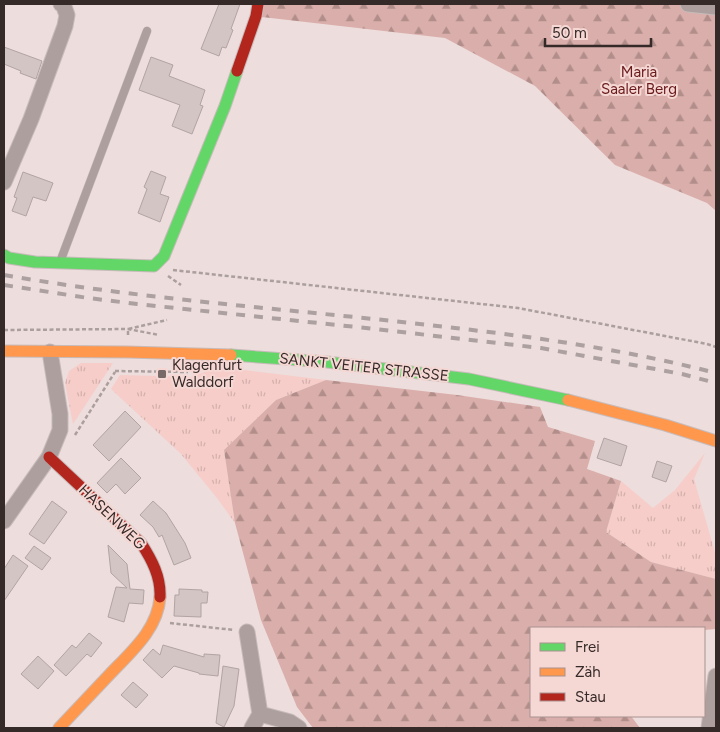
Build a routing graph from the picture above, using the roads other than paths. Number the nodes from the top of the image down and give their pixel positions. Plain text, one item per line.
1 (61, 4) edge
2 (258, 4) edge
3 (688, 4) edge
4 (716, 7) edge
5 (147, 31) dead end
6 (4, 182) edge
7 (4, 254) edge
8 (60, 262) junction
9 (4, 351) edge
10 (50, 352) junction
11 (716, 441) edge
12 (49, 457) junction
13 (4, 521) edge
14 (248, 632) road end
15 (716, 676) edge
16 (260, 714) junction
17 (59, 728) edge
18 (252, 728) edge
19 (299, 728) edge
20 (709, 728) edge

1 - 6 street
2 - 8 street
3 - 4 street
5 - 8 lane
7 - 8 street
9 - 10 street, SANKT VEITER STRASSE
10 - 11 street, SANKT VEITER STRASSE
10 - 12 street
12 - 13 street
12 - 17 street, HASENWEG
14 - 16 street
15 - 20 street
16 - 18 street
16 - 19 street

